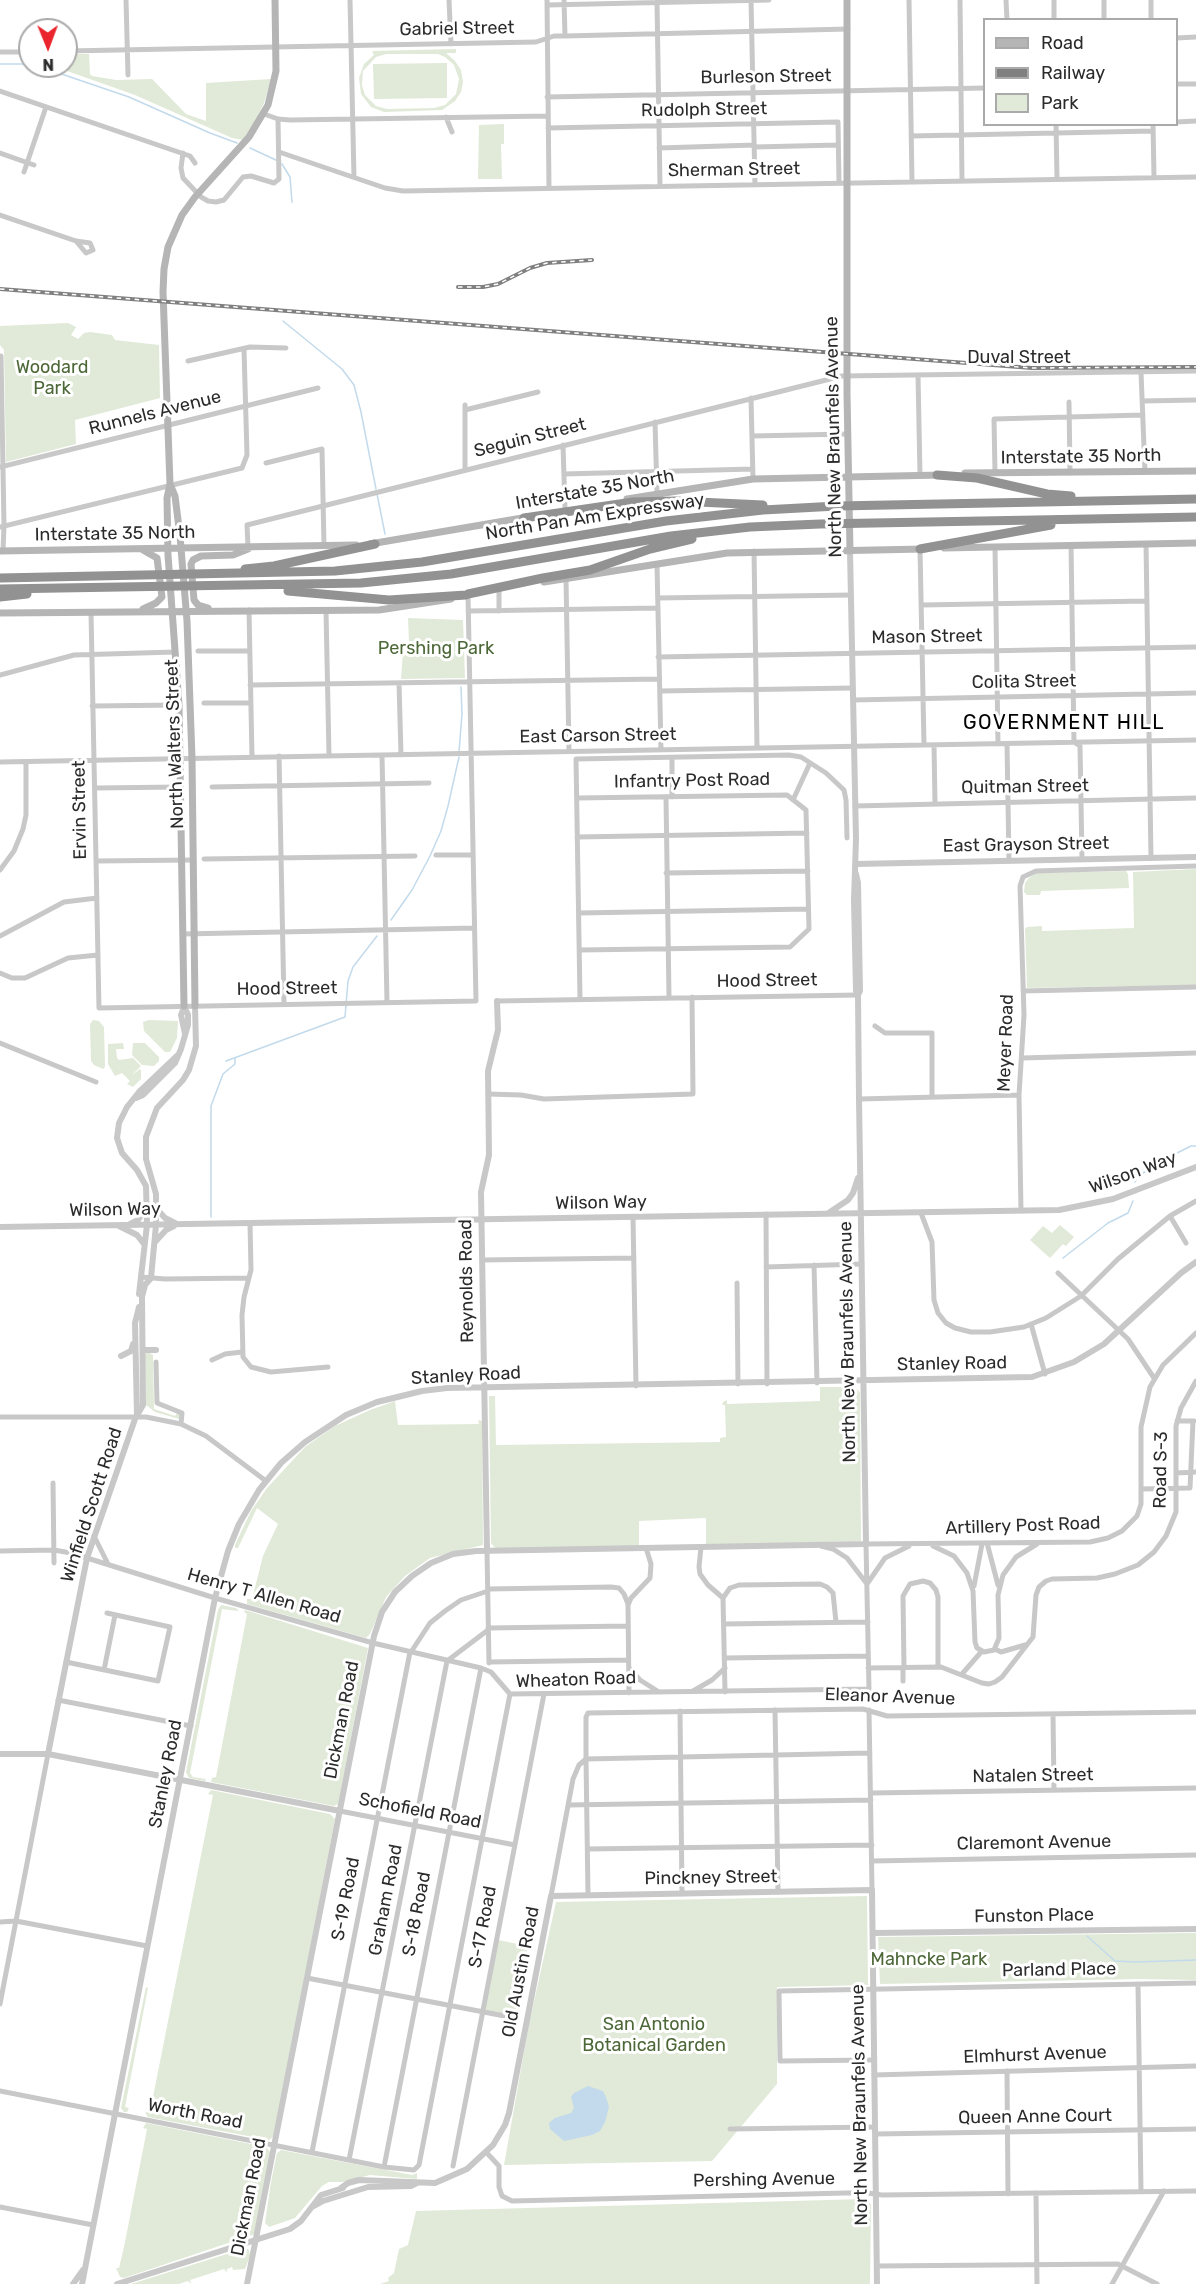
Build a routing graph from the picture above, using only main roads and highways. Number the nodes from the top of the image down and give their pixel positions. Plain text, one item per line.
1 (275, 0) edge
2 (847, 0) edge
3 (1196, 471) edge
4 (937, 475) junction
5 (849, 477) junction
6 (170, 484) junction
7 (1196, 499) edge
8 (837, 506) junction
9 (1193, 517) edge
10 (524, 518) junction
11 (820, 524) junction
12 (1196, 543) edge
13 (375, 544) junction
14 (250, 547) junction
15 (140, 549) junction
16 (920, 549) junction
17 (1, 551) edge
18 (181, 551) junction
19 (850, 551) junction
20 (168, 552) junction
21 (197, 574) junction
22 (0, 578) edge
23 (196, 586) junction
24 (0, 589) edge
25 (99, 589) junction
26 (467, 594) junction
27 (0, 597) edge
28 (172, 608) junction
29 (186, 608) junction
30 (223, 610) junction
31 (138, 611) junction
32 (0, 614) edge
33 (184, 1006) road end
34 (195, 1006) road end

1 - 6 main road, North Walters Street
2 - 5 main road, North New Braunfels Avenue
3 - 4 main road, Interstate 35 North
4 - 5 main road, Interstate 35 North
4 - 7 highway
5 - 10 main road, Interstate 35 North
5 - 19 main road, North New Braunfels Avenue
6 - 18 main road, North Walters Street
6 - 20 main road, North Walters Street
7 - 8 highway, North Pan Am Expressway
8 - 10 highway
8 - 21 highway, North Pan Am Expressway
9 - 11 highway, North Pan Am Expressway
9 - 16 highway
10 - 13 main road, Interstate 35 North
11 - 23 highway, North Pan Am Expressway
11 - 26 highway
12 - 16 main road
13 - 14 main road, Interstate 35 North
13 - 21 highway
14 - 18 main road, Interstate 35 North
14 - 30 main road
15 - 17 main road, Interstate 35 North
15 - 20 main road, Interstate 35 North
15 - 31 main road
16 - 19 main road
18 - 20 main road, Interstate 35 North
18 - 29 main road, North Walters Street
19 - 26 main road
20 - 28 main road, North Walters Street
21 - 22 highway, North Pan Am Expressway
23 - 25 highway, North Pan Am Expressway
23 - 26 highway
24 - 25 highway, North Pan Am Expressway
25 - 27 highway
26 - 30 main road
28 - 29 main road
28 - 31 main road
28 - 33 main road, North Walters Street
29 - 30 main road
29 - 34 main road, North Walters Street
31 - 32 main road

